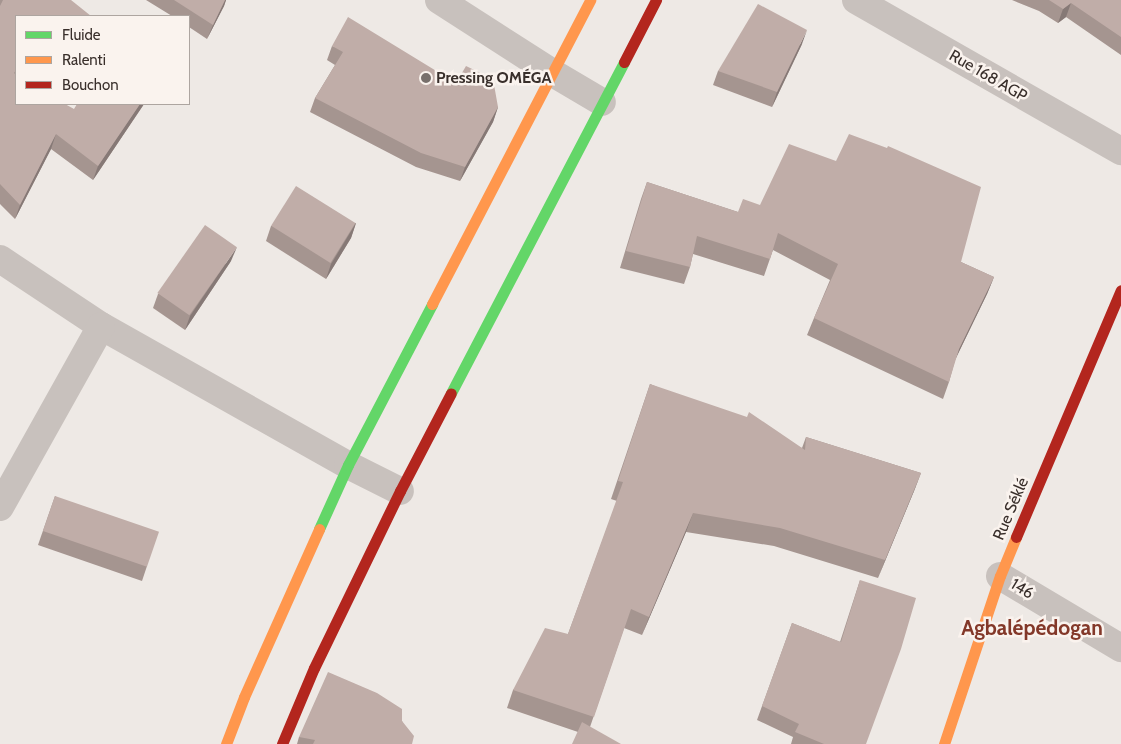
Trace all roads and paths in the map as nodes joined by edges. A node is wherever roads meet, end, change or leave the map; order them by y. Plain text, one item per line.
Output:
1 (439, 0) edge
2 (590, 0) edge
3 (656, 0) edge
4 (856, 0) edge
5 (551, 72) junction
6 (602, 102) junction
7 (1121, 151) edge
8 (0, 258) edge
9 (1121, 290) edge
10 (101, 326) junction
11 (348, 465) junction
12 (400, 491) junction
13 (0, 507) edge
14 (1000, 576) junction
15 (1121, 648) edge
16 (226, 744) edge
17 (282, 744) edge
18 (944, 744) edge

1 - 5 street
2 - 5 street
3 - 6 street
4 - 7 street, Rue 168 AGP
5 - 6 street
5 - 11 street
6 - 12 street
8 - 10 street
9 - 14 street, Rue Séklé
10 - 11 street
10 - 13 street
11 - 12 street
11 - 16 street
12 - 17 street
14 - 15 street, 146
14 - 18 street, Rue Séklé

